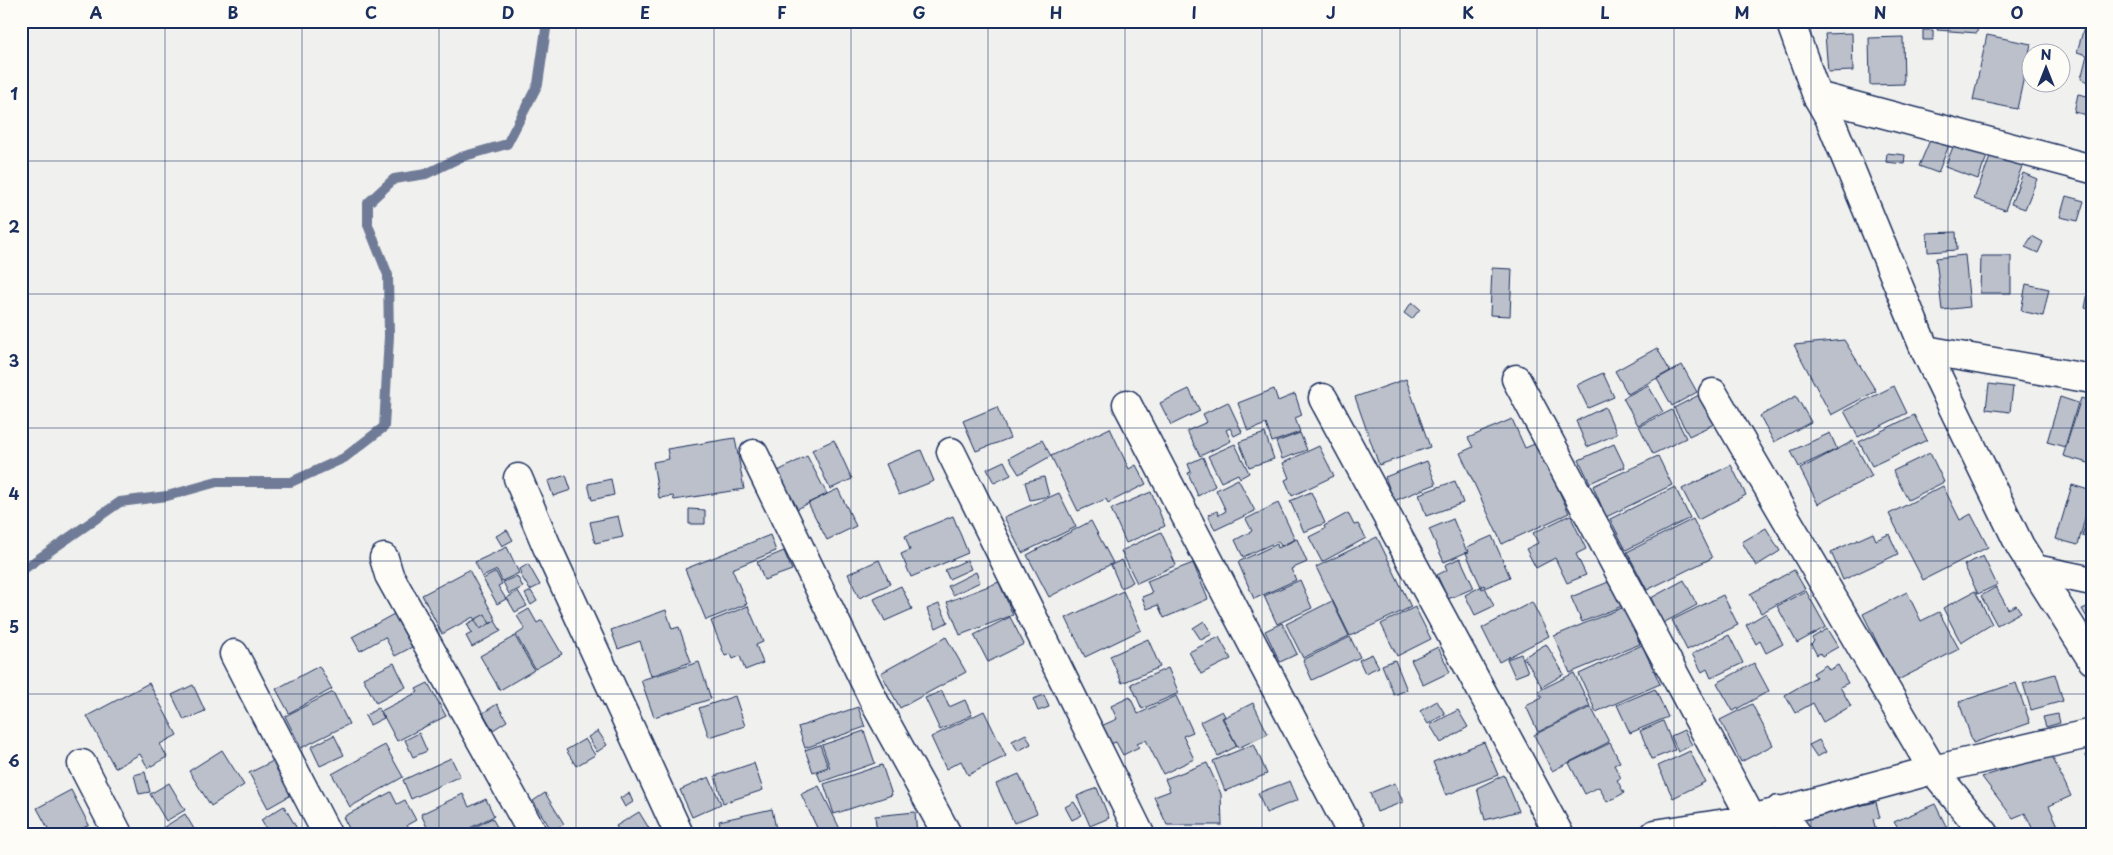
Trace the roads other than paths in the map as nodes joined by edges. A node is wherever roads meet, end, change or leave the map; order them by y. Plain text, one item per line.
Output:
1 (1790, 21) edge
2 (1817, 96) junction
3 (2092, 168) edge
4 (1925, 350) junction
5 (1516, 379) dead end
6 (2092, 379) edge
7 (1713, 393) dead end
8 (1323, 398) dead end
9 (1127, 404) dead end
10 (951, 452) dead end
11 (754, 454) dead end
12 (518, 478) dead end
13 (384, 558) dead end
14 (2036, 569) junction
15 (2092, 581) edge
16 (234, 654) dead end
17 (2092, 660) edge
18 (2092, 733) edge
19 (82, 764) dead end
20 (1933, 770) junction
21 (1779, 810) junction
22 (1752, 819) junction
23 (118, 834) edge
24 (327, 834) edge
25 (533, 834) edge
26 (679, 834) edge
27 (947, 834) edge
28 (1140, 834) edge
29 (1352, 834) edge
30 (1559, 834) edge
31 (1655, 834) edge
32 (1797, 834) edge
33 (1985, 834) edge

1 - 2 street
2 - 3 street
2 - 4 street
4 - 6 street
4 - 14 street
5 - 22 street
7 - 20 street
8 - 30 street
9 - 29 street
10 - 28 street
11 - 27 street
12 - 26 street
13 - 25 street
14 - 15 street
14 - 17 street
16 - 24 street
18 - 20 street
19 - 23 street
20 - 21 street
20 - 33 street
21 - 22 street
21 - 32 street
22 - 31 street

